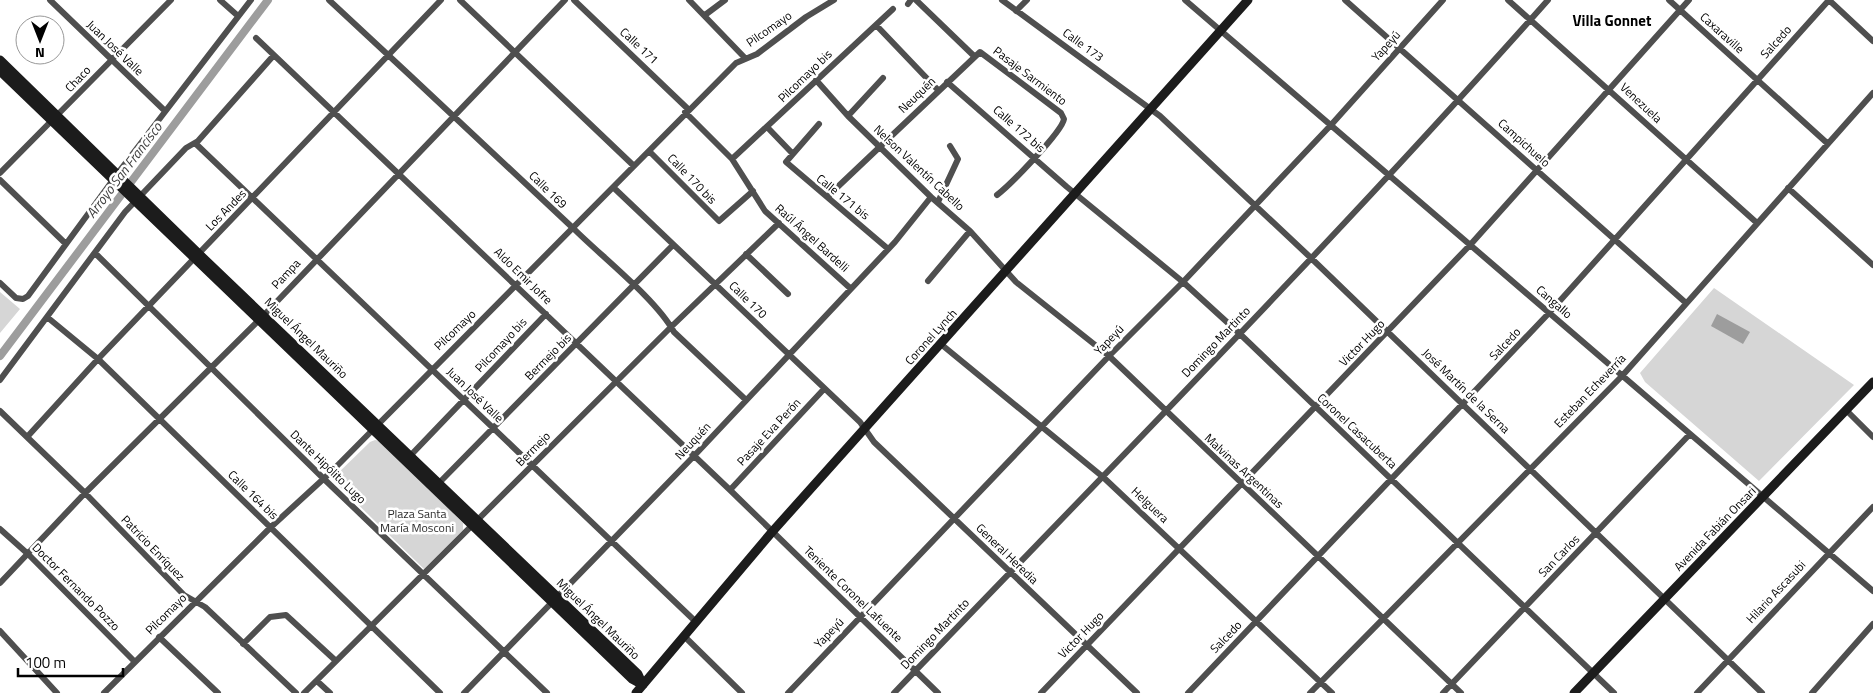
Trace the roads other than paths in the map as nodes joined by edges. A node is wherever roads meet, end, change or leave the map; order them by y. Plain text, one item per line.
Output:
1 (50, 0) edge
2 (171, 0) edge
3 (220, 0) edge
4 (251, 0) edge
5 (330, 0) edge
6 (440, 0) edge
7 (460, 0) edge
8 (565, 0) edge
9 (574, 0) edge
10 (689, 0) edge
11 (725, 0) edge
12 (834, 0) edge
13 (916, 0) edge
14 (1002, 0) edge
15 (1027, 0) edge
16 (1185, 0) edge
17 (1248, 0) edge
18 (1345, 0) edge
19 (1443, 0) edge
20 (1508, 0) edge
21 (1548, 0) edge
22 (1669, 0) edge
23 (1689, 0) edge
24 (1829, 0) edge
25 (893, 9) dead end
26 (1680, 10) junction
27 (1016, 11) junction
28 (705, 15) junction
29 (238, 16) junction
30 (1530, 20) junction
31 (876, 25) junction
32 (1220, 30) junction
33 (256, 38) dead end
34 (1873, 41) edge
35 (1399, 48) junction
36 (514, 51) junction
37 (976, 54) junction
38 (274, 55) junction
39 (389, 55) junction
40 (745, 58) junction
41 (0, 60) edge
42 (111, 61) junction
43 (0, 71) edge
44 (884, 78) dead end
45 (1758, 79) junction
46 (816, 80) junction
47 (947, 82) junction
48 (1609, 89) junction
49 (938, 90) junction
50 (1873, 93) edge
51 (1458, 99) junction
52 (1150, 109) junction
53 (687, 110) junction
54 (165, 111) junction
55 (335, 112) junction
56 (455, 115) junction
57 (848, 116) junction
58 (54, 119) junction
59 (819, 124) dead end
60 (1331, 124) junction
61 (768, 128) junction
62 (195, 143) junction
63 (1827, 143) junction
64 (950, 146) dead end
65 (880, 147) junction
66 (649, 151) junction
67 (792, 153) junction
68 (1034, 157) junction
69 (732, 159) junction
70 (1686, 160) junction
71 (634, 166) junction
72 (1538, 170) junction
73 (399, 172) junction
74 (0, 173) edge
75 (1389, 176) junction
76 (116, 179) junction
77 (0, 180) edge
78 (614, 188) junction
79 (1788, 188) junction
80 (752, 191) junction
81 (1076, 194) junction
82 (997, 195) dead end
83 (828, 196) junction
84 (254, 197) junction
85 (931, 197) junction
86 (137, 198) junction
87 (938, 202) junction
88 (1254, 204) junction
89 (779, 222) junction
90 (1757, 223) junction
91 (572, 228) junction
92 (970, 231) junction
93 (1615, 240) junction
94 (66, 244) junction
95 (1471, 244) junction
96 (673, 245) junction
97 (887, 248) junction
98 (95, 253) junction
99 (746, 254) junction
100 (197, 256) junction
101 (317, 258) junction
102 (1311, 258) junction
103 (1873, 265) edge
104 (1006, 271) junction
105 (928, 281) dead end
106 (1182, 282) junction
107 (0, 283) edge
108 (716, 285) junction
109 (516, 286) junction
110 (633, 286) junction
111 (850, 288) junction
112 (788, 294) dead end
113 (1686, 303) junction
114 (149, 306) junction
115 (1550, 313) junction
116 (546, 314) junction
117 (47, 317) junction
118 (261, 317) junction
119 (671, 326) junction
120 (1388, 332) junction
121 (1240, 334) junction
122 (577, 344) junction
123 (942, 345) junction
124 (789, 354) junction
125 (1109, 356) junction
126 (98, 359) junction
127 (211, 366) junction
128 (432, 369) junction
129 (1622, 376) junction
130 (0, 380) edge
131 (616, 382) junction
132 (1873, 382) edge
133 (824, 389) junction
134 (465, 399) junction
135 (746, 400) junction
136 (1463, 405) junction
137 (1315, 406) junction
138 (1846, 410) junction
139 (0, 411) edge
140 (1164, 411) junction
141 (160, 420) junction
142 (375, 427) junction
143 (1042, 427) junction
144 (494, 428) junction
145 (864, 429) junction
146 (1690, 434) junction
147 (28, 436) junction
148 (1873, 437) edge
149 (410, 456) junction
150 (694, 456) junction
151 (533, 467) junction
152 (1531, 468) junction
153 (1103, 477) junction
154 (1391, 478) junction
155 (324, 480) junction
156 (439, 483) junction
157 (1241, 484) junction
158 (730, 490) junction
159 (85, 493) junction
160 (1763, 497) junction
161 (1873, 507) edge
162 (954, 518) junction
163 (475, 523) junction
164 (271, 527) junction
165 (0, 530) edge
166 (772, 532) junction
167 (1597, 532) junction
168 (612, 542) junction
169 (1458, 544) junction
170 (1181, 548) junction
171 (1828, 553) junction
172 (28, 554) junction
173 (1318, 556) junction
174 (1010, 572) junction
175 (424, 574) junction
176 (0, 583) edge
177 (1873, 591) edge
178 (1665, 598) junction
179 (555, 600) junction
180 (195, 602) junction
181 (1525, 608) junction
182 (861, 617) junction
183 (1383, 618) junction
184 (696, 622) junction
185 (1256, 622) junction
186 (1873, 624) edge
187 (371, 627) junction
188 (0, 631) edge
189 (684, 636) junction
190 (160, 637) junction
191 (243, 644) junction
192 (1087, 646) junction
193 (504, 652) junction
194 (1728, 660) junction
195 (134, 661) junction
196 (336, 662) junction
197 (916, 671) junction
198 (1593, 673) junction
199 (317, 681) junction
200 (1321, 682) junction
201 (1452, 684) junction
202 (643, 685) junction
203 (57, 693) edge
204 (105, 693) edge
205 (218, 693) edge
206 (296, 693) edge
207 (304, 693) edge
208 (330, 693) edge
209 (440, 693) edge
210 (464, 693) edge
211 (547, 693) edge
212 (636, 693) edge
213 (742, 693) edge
214 (788, 693) edge
215 (894, 693) edge
216 (938, 693) edge
217 (1041, 693) edge
218 (1137, 693) edge
219 (1188, 693) edge
220 (1310, 693) edge
221 (1332, 693) edge
222 (1443, 693) edge
223 (1461, 693) edge
224 (1574, 693) edge
225 (1614, 693) edge
226 (1696, 693) edge
227 (1762, 693) edge
228 (1812, 693) edge

1 - 42 street, Juan José Valle
2 - 42 street, Chaco
3 - 29 street
4 - 29 street
5 - 39 street, Calle 169
6 - 39 street, Los Andes
7 - 36 street
8 - 36 street, Pampa
9 - 53 street, Calle 171
10 - 28 street
11 - 28 street
12 - 40 street, Pilcomayo
13 - 37 street, Pasaje Sarmiento
14 - 27 street, Calle 173
15 - 27 street
16 - 32 street, Cangallo
17 - 32 main road, Coronel Lynch
18 - 35 street, Campichuelo
19 - 35 street, Yapeyú
20 - 30 street, Venezuela
21 - 30 street, Domingo Martinto
22 - 26 street, Caxaraville
23 - 26 street, Victor Hugo
24 - 34 street
24 - 45 street, Salcedo
25 - 31 street, Pilcomayo bis
26 - 45 street, Caxaraville
26 - 48 street, Victor Hugo
27 - 52 street, Calle 173
28 - 40 street
29 - 54 street
30 - 48 street, Venezuela
30 - 51 street, Domingo Martinto
31 - 46 street, Pilcomayo bis
31 - 49 street
32 - 52 main road, Coronel Lynch
32 - 60 street, Cangallo
33 - 38 street, Aldo Emir Jofre
35 - 51 street, Campichuelo
35 - 60 street, Yapeyú
36 - 56 street, Pampa
36 - 71 street
37 - 47 street, Neuquén
37 - 68 street, Pasaje Sarmiento
38 - 55 street, Aldo Emir Jofre
38 - 62 street
39 - 55 street, Los Andes
39 - 56 street, Calle 169
40 - 53 street, Pilcomayo
41 - 58 main road, Miguel Ángel Mauriño
42 - 54 street, Juan José Valle
42 - 58 street, Chaco
43 - 58 main road, Miguel Ángel Mauriño
44 - 57 street
45 - 63 street, Caxaraville
45 - 70 street, Salcedo
46 - 57 street, Nelson Valentín Cabello
46 - 61 street, Pilcomayo bis
47 - 49 street, Neuquén
47 - 68 street, Calle 172 bis
48 - 70 street, Venezuela
48 - 72 street, Victor Hugo
49 - 65 street, Neuquén
50 - 63 street, Esteban Echeverría
51 - 72 street, Campichuelo
51 - 75 street, Domingo Martinto
52 - 81 main road, Coronel Lynch
52 - 88 street, José Martín de la Serna
53 - 66 street, Pilcomayo
53 - 69 street, Raúl Ángel Bardelli
54 - 76 street
55 - 73 street, Aldo Emir Jofre
55 - 84 street, Los Andes
56 - 73 street, Pampa
56 - 91 street, Calle 169
57 - 65 street, Nelson Valentín Cabello
58 - 74 street, Chaco
58 - 76 main road, Miguel Ángel Mauriño
59 - 67 street
60 - 75 street, Cangallo
60 - 88 street, Yapeyú
61 - 67 street
61 - 69 street, Pilcomayo bis
62 - 84 street, Juan José Valle
62 - 86 street
63 - 79 street, Esteban Echeverría
64 - 87 street
65 - 83 street, Neuquén
65 - 85 street, Nelson Valentín Cabello
66 - 71 street, Pilcomayo
66 - 80 street, Calle 170 bis
67 - 83 street, Calle 171 bis
68 - 81 street, Calle 172 bis
68 - 82 street
69 - 80 street, Raúl Ángel Bardelli
70 - 90 street, Venezuela
70 - 93 street, Salcedo
71 - 78 street, Pilcomayo
72 - 93 street, Campichuelo
72 - 95 street, Victor Hugo
73 - 101 street, Pampa
73 - 109 street, Aldo Emir Jofre
75 - 95 street, Cangallo
75 - 102 street, Domingo Martinto
76 - 86 main road, Miguel Ángel Mauriño
76 - 94 street
77 - 94 street
78 - 91 street, Pilcomayo
78 - 96 street, Calle 170
79 - 90 street, Esteban Echeverría
79 - 103 street
80 - 89 street, Raúl Ángel Bardelli
81 - 104 main road, Coronel Lynch
81 - 106 street, Coronel Casacuberta
83 - 97 street, Calle 171 bis
84 - 100 street, Los Andes
84 - 101 street, Juan José Valle
85 - 87 street, Nelson Valentín Cabello
85 - 97 street, Neuquén
86 - 98 street
86 - 100 main road, Miguel Ángel Mauriño
87 - 92 street, Nelson Valentín Cabello
88 - 102 street, José Martín de la Serna
88 - 106 street, Yapeyú
89 - 99 street, Bermejo
89 - 111 street, Raúl Ángel Bardelli
90 - 113 street, Esteban Echeverría
91 - 109 street, Pilcomayo
91 - 110 street, Calle 169
92 - 104 street, Nelson Valentín Cabello
92 - 105 street
93 - 113 street, Campichuelo
93 - 115 street, Salcedo
94 - 107 street
95 - 115 street, Cangallo
95 - 120 street, Victor Hugo
96 - 108 street, Calle 170
96 - 110 street, Bermejo bis
97 - 111 street, Neuquén
98 - 114 street, Dante Hipólito Lugo
98 - 117 street
99 - 108 street, Bermejo
99 - 112 street
100 - 114 street, Los Andes
100 - 118 main road, Miguel Ángel Mauriño
101 - 118 street, Pampa
101 - 128 street, Juan José Valle
102 - 120 street, José Martín de la Serna
102 - 121 street, Domingo Martinto
104 - 123 main road, Coronel Lynch
104 - 125 street, Malvinas Argentinas
106 - 121 street, Coronel Casacuberta
106 - 125 street, Yapeyú
108 - 119 street, Bermejo
108 - 124 street, Calle 170
109 - 116 street, Aldo Emir Jofre
109 - 128 street, Pilcomayo
110 - 119 street, Calle 169
110 - 122 street, Bermejo bis
111 - 124 street, Neuquén
113 - 129 street, Esteban Echeverría
114 - 126 street, Los Andes
114 - 127 street, Dante Hipólito Lugo
115 - 129 street, Cangallo
115 - 136 street, Salcedo
116 - 122 street, Aldo Emir Jofre
116 - 134 street, Pilcomayo bis
117 - 126 street, Calle 164 bis
117 - 130 street
118 - 127 street, Pampa
118 - 142 main road, Miguel Ángel Mauriño
119 - 131 street, Bermejo
119 - 135 street, Calle 169
120 - 136 street, José Martín de la Serna
120 - 137 street, Victor Hugo
121 - 137 street, Coronel Casacuberta
121 - 140 street, Domingo Martinto
122 - 131 street, Aldo Emir Jofre
122 - 144 street, Bermejo bis
123 - 143 street, Helguera
123 - 145 main road, Coronel Lynch
124 - 133 street, Calle 170
124 - 135 street, Neuquén
125 - 140 street, Malvinas Argentinas
125 - 143 street, Yapeyú
126 - 141 street, Calle 164 bis
126 - 147 street, Los Andes
127 - 141 street, Pampa
127 - 155 street, Dante Hipólito Lugo
128 - 134 street, Juan José Valle
128 - 142 street, Pilcomayo
129 - 146 street, Cangallo
129 - 152 street, Esteban Echeverría
131 - 150 street, Aldo Emir Jofre
131 - 151 street, Bermejo
132 - 138 main road, Avenida Fabián Onsari
133 - 145 street, Calle 170
133 - 158 street, Pasaje Eva Perón
134 - 144 street, Juan José Valle
134 - 149 street, Pilcomayo bis
135 - 150 street, Neuquén
136 - 152 street, José Martín de la Serna
136 - 154 street, Salcedo
137 - 154 street, Coronel Casacuberta
137 - 157 street, Victor Hugo
138 - 148 street
138 - 160 main road, Avenida Fabián Onsari
139 - 147 street, Patricio Enríquez
140 - 153 street, Domingo Martinto
140 - 157 street, Malvinas Argentinas
141 - 159 street, Pampa
141 - 164 street, Calle 164 bis
142 - 149 main road, Miguel Ángel Mauriño
142 - 155 street, Pilcomayo
142 - 163 main road, Miguel Ángel Mauriño
143 - 153 street, Helguera
143 - 162 street, Yapeyú
144 - 151 street, Juan José Valle
144 - 156 street, Bermejo bis
145 - 162 street, General Heredia
145 - 166 main road, Coronel Lynch
146 - 160 street, Cangallo
146 - 167 street, San Carlos
147 - 159 street, Patricio Enríquez
149 - 156 main road, Miguel Ángel Mauriño
150 - 158 street, Aldo Emir Jofre
150 - 168 street, Neuquén
151 - 163 street, Bermejo
151 - 168 street, Juan José Valle
152 - 167 street, José Martín de la Serna
152 - 169 street, Esteban Echeverría
153 - 170 street, Helguera
153 - 174 street, Domingo Martinto
154 - 169 street, Coronel Casacuberta
154 - 173 street, Salcedo
155 - 164 street, Pilcomayo
155 - 175 street, Dante Hipólito Lugo
156 - 163 main road, Miguel Ángel Mauriño
157 - 170 street, Victor Hugo
157 - 173 street, Malvinas Argentinas
158 - 166 street, Aldo Emir Jofre
159 - 172 street, Pampa
159 - 180 street, Patricio Enríquez
160 - 171 street, Cangallo
160 - 178 main road, Avenida Fabián Onsari
161 - 171 street, Hilario Ascasubi
162 - 174 street, General Heredia
162 - 182 street, Yapeyú
163 - 175 street, Bermejo
163 - 179 main road, Miguel Ángel Mauriño
164 - 180 street, Pilcomayo
164 - 187 street, Calle 164 bis
165 - 172 street, Doctor Fernando Pozzo
166 - 182 street, Teniente Coronel Lafuente
166 - 184 main road, Coronel Lynch
167 - 178 street, José Martín de la Serna
167 - 181 street, San Carlos
168 - 179 street, Neuquén
168 - 184 street, Juan José Valle
169 - 181 street, Coronel Casacuberta
169 - 183 street, Esteban Echeverría
170 - 185 street, Helguera
170 - 192 street, Victor Hugo
171 - 177 street, Cangallo
171 - 194 street, Hilario Ascasubi
172 - 176 street, Pampa
172 - 195 street, Doctor Fernando Pozzo
173 - 183 street, Malvinas Argentinas
173 - 185 street, Salcedo
174 - 192 street, General Heredia
174 - 197 street, Domingo Martinto
175 - 187 street, Bermejo
175 - 193 street, Dante Hipólito Lugo
178 - 194 street, José Martín de la Serna
178 - 198 main road, Avenida Fabián Onsari
179 - 193 street, Neuquén
179 - 202 main road, Miguel Ángel Mauriño
180 - 190 street, Pilcomayo
180 - 191 street, Patricio Enríquez
181 - 198 street, Coronel Casacuberta
181 - 201 street, San Carlos
182 - 197 street, Teniente Coronel Lafuente
182 - 214 street, Yapeyú
183 - 200 street, Esteban Echeverría
183 - 201 street, Malvinas Argentinas
184 - 189 main road, Coronel Lynch
185 - 200 street, Helguera
185 - 219 street, Salcedo
186 - 228 street
187 - 196 street, Bermejo
187 - 209 street, Calle 164 bis
188 - 203 street
189 - 202 main road, Coronel Lynch
189 - 213 street
190 - 195 street, Pilcomayo
190 - 205 street
191 - 196 street
191 - 206 street, Patricio Enríquez
192 - 217 street, Victor Hugo
192 - 218 street, General Heredia
193 - 210 street, Neuquén
193 - 211 street, Dante Hipólito Lugo
194 - 226 street, Hilario Ascasubi
194 - 227 street, José Martín de la Serna
195 - 204 street, Pilcomayo
196 - 199 street, Bermejo
197 - 215 street, Domingo Martinto
197 - 216 street, Teniente Coronel Lafuente
198 - 224 main road, Avenida Fabián Onsari
198 - 225 street, Coronel Casacuberta
199 - 207 street, Bermejo
199 - 208 street
200 - 220 street, Esteban Echeverría
200 - 221 street, Helguera
201 - 222 street, San Carlos
201 - 223 street, Malvinas Argentinas
202 - 212 main road, Coronel Lynch

